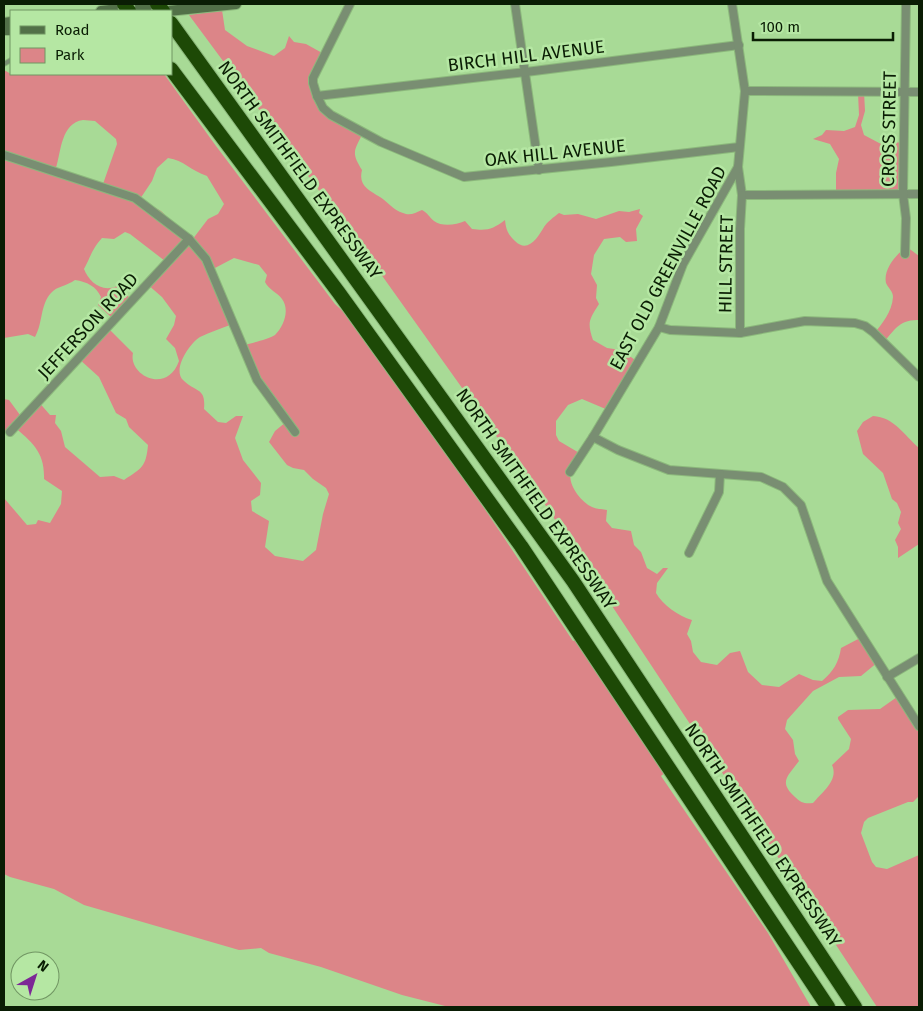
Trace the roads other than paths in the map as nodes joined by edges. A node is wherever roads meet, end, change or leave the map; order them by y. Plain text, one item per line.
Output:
1 (163, 4) edge
2 (236, 4) edge
3 (350, 4) edge
4 (515, 4) edge
5 (732, 4) edge
6 (906, 4) edge
7 (110, 10) edge
8 (172, 11) edge
9 (172, 24) edge
10 (739, 45) junction
11 (172, 70) edge
12 (526, 72) junction
13 (745, 91) junction
14 (905, 91) junction
15 (919, 92) edge
16 (317, 96) junction
17 (739, 147) junction
18 (4, 155) edge
19 (738, 167) junction
20 (539, 170) junction
21 (903, 194) junction
22 (919, 194) edge
23 (742, 195) junction
24 (189, 240) junction
25 (905, 254) dead end
26 (659, 327) junction
27 (740, 333) junction
28 (919, 377) edge
29 (10, 432) dead end
30 (295, 432) dead end
31 (593, 437) junction
32 (570, 472) dead end
33 (720, 474) junction
34 (689, 553) dead end
35 (919, 658) edge
36 (887, 677) junction
37 (919, 726) edge
38 (828, 1007) edge
39 (855, 1007) edge

1 - 7 main road
2 - 8 main road
3 - 16 street
4 - 12 street
5 - 10 street, EAST OLD GREENVILLE ROAD
6 - 14 street, CROSS STREET
9 - 39 highway, NORTH SMITHFIELD EXPRESSWAY
10 - 12 street, BIRCH HILL AVENUE
10 - 13 street, EAST OLD GREENVILLE ROAD
11 - 38 highway
12 - 16 street, BIRCH HILL AVENUE
12 - 20 street
13 - 14 street
13 - 17 street, EAST OLD GREENVILLE ROAD
14 - 15 street
14 - 21 street, CROSS STREET
16 - 20 street, OAK HILL AVENUE
17 - 19 street, EAST OLD GREENVILLE ROAD
17 - 20 street, OAK HILL AVENUE
18 - 24 street
19 - 23 street, HILL STREET
19 - 26 street, EAST OLD GREENVILLE ROAD
21 - 22 street
21 - 23 street
21 - 25 street, CROSS STREET
23 - 27 street, HILL STREET
24 - 29 street, JEFFERSON ROAD
24 - 30 street
26 - 27 street
26 - 31 street, EAST OLD GREENVILLE ROAD
27 - 28 street
31 - 32 street, EAST OLD GREENVILLE ROAD
31 - 33 street
33 - 34 street
33 - 36 street
35 - 36 street
36 - 37 street

